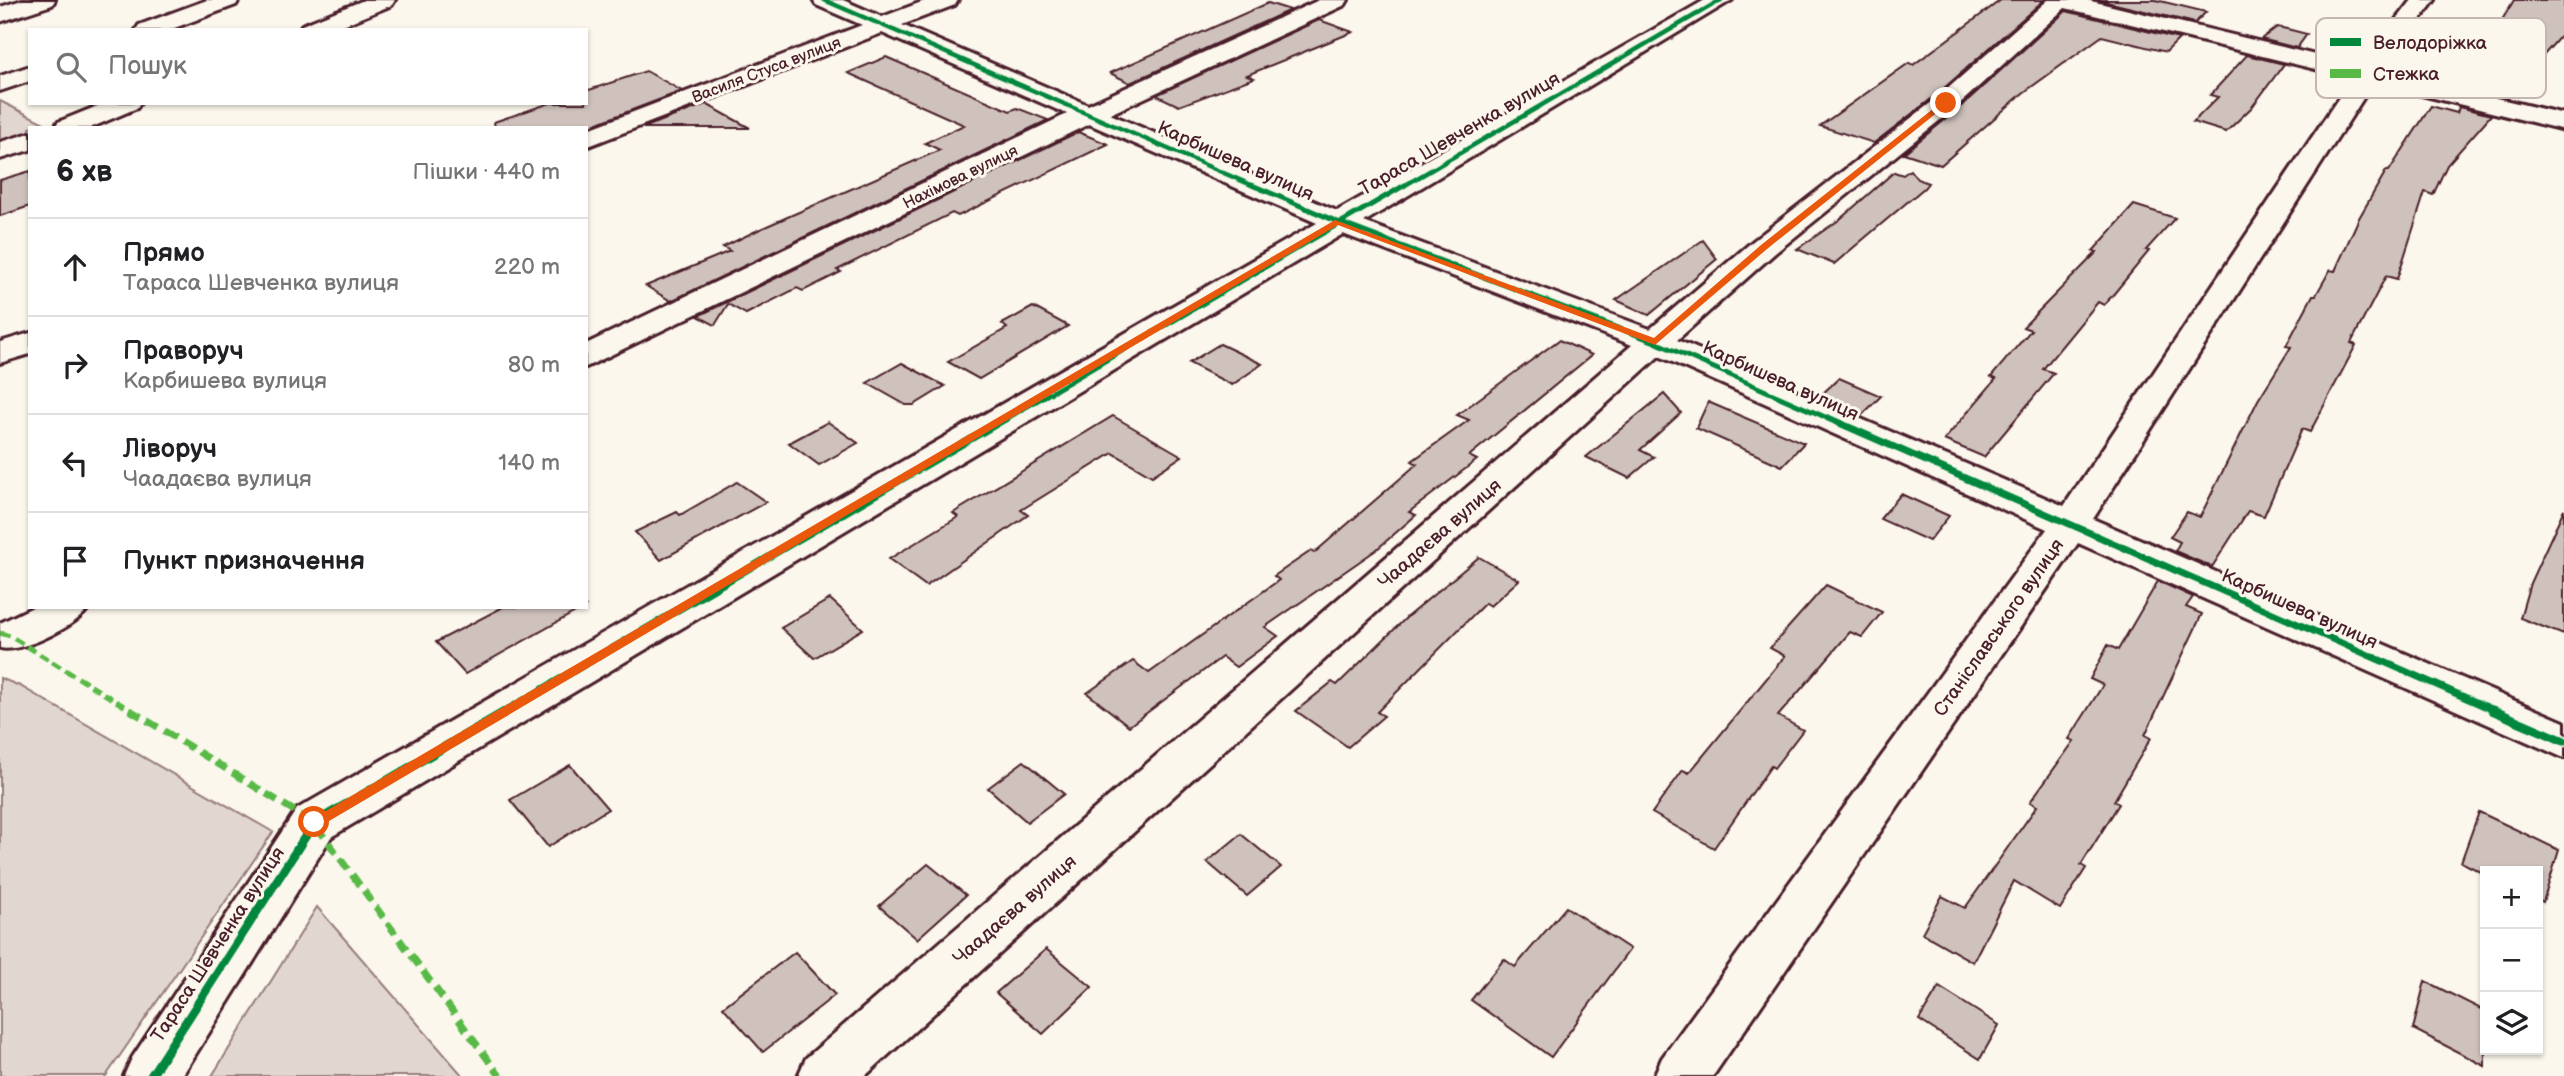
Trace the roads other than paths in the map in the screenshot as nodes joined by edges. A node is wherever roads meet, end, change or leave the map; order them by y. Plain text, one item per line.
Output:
1 (44, 0) edge
2 (228, 0) edge
3 (384, 0) edge
4 (824, 0) edge
5 (947, 0) edge
6 (1337, 0) edge
7 (1721, 0) edge
8 (2060, 0) edge
9 (2424, 0) edge
10 (0, 15) edge
11 (2410, 18) edge
12 (880, 24) junction
13 (152, 28) edge
14 (315, 28) edge
15 (2316, 62) edge
16 (28, 74) edge
17 (0, 84) edge
18 (2351, 98) edge
19 (2466, 98) edge
20 (123, 105) edge
21 (1091, 113) junction
22 (2564, 122) edge
23 (72, 126) edge
24 (588, 138) edge
25 (28, 142) edge
26 (0, 151) edge
27 (1338, 222) junction
28 (1655, 342) junction
29 (28, 344) edge
30 (0, 353) edge
31 (588, 356) edge
32 (2071, 524) junction
33 (65, 609) edge
34 (10, 636) dead end
35 (2564, 741) edge
36 (151, 1076) edge
37 (825, 1076) edge
38 (1681, 1076) edge

1 - 10 street
2 - 13 street
3 - 14 street
4 - 12 street, Карбишева вулиця
5 - 12 street, Василя Стуса вулиця
6 - 21 street, Нахімова вулиця
7 - 27 street, Тараса Шевченка вулиця
8 - 15 street
8 - 28 street, Чаадаєва вулиця
9 - 11 street, Станіславського вулиця
12 - 21 street, Карбишева вулиця
12 - 24 street, Василя Стуса вулиця
16 - 17 street
18 - 32 street, Станіславського вулиця
19 - 22 street
20 - 23 street
21 - 27 street, Карбишева вулиця
21 - 31 street, Нахімова вулиця
25 - 26 street
27 - 28 street, Карбишева вулиця
27 - 36 street, Тараса Шевченка вулиця
28 - 32 street, Карбишева вулиця
28 - 37 street, Чаадаєва вулиця
29 - 30 street
32 - 35 street, Карбишева вулиця
32 - 38 street, Станіславського вулиця
33 - 34 street

